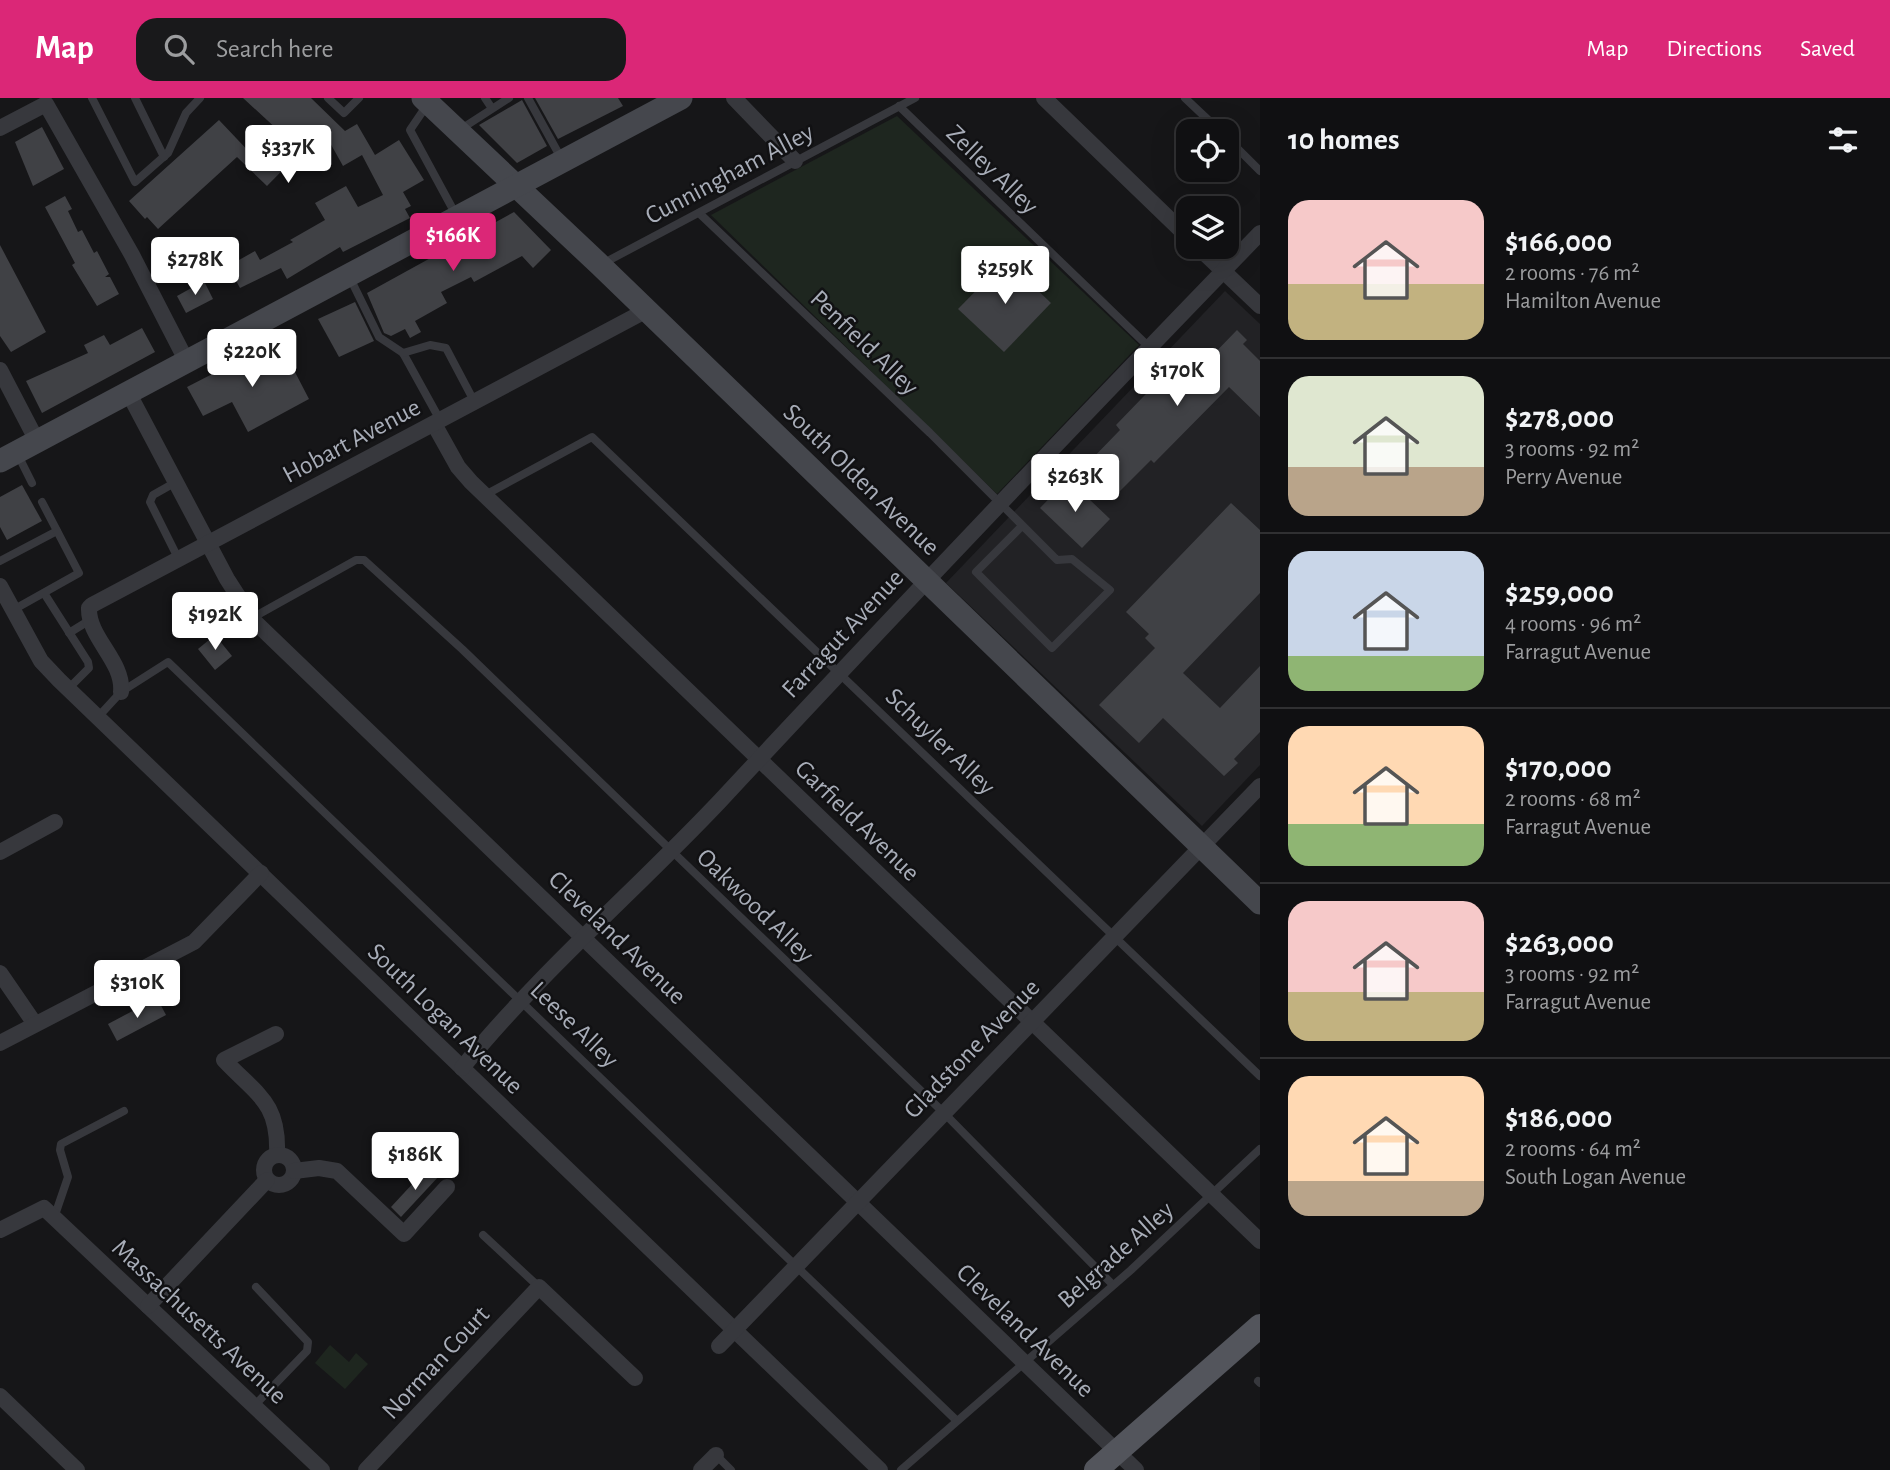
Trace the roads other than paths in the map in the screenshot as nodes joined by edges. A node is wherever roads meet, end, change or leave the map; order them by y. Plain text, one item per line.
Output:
1 (92, 98) edge
2 (135, 98) edge
3 (200, 98) edge
4 (328, 98) edge
5 (359, 98) edge
6 (485, 98) edge
7 (509, 98) edge
8 (528, 98) edge
9 (681, 98) edge
10 (734, 98) edge
11 (915, 98) edge
12 (1044, 98) edge
13 (1185, 98) edge
14 (51, 101) edge
15 (426, 101) edge
16 (899, 106) junction
17 (491, 107) junction
18 (1207, 119) edge
19 (0, 128) edge
20 (459, 131) junction
21 (1239, 150) edge
22 (164, 157) junction
23 (562, 160) junction
24 (795, 161) junction
25 (1260, 171) edge
26 (514, 186) junction
27 (699, 213) junction
28 (457, 216) junction
29 (1176, 225) edge
30 (1260, 233) edge
31 (1211, 259) edge
32 (600, 265) junction
33 (1224, 271) junction
34 (348, 274) junction
35 (1260, 306) edge
36 (647, 310) junction
37 (1150, 348) junction
38 (403, 352) junction
39 (186, 360) junction
40 (0, 370) edge
41 (128, 392) junction
42 (474, 401) junction
43 (437, 422) junction
44 (18, 451) edge
45 (177, 482) junction
46 (32, 483) dead end
47 (485, 495) junction
48 (42, 502) dead end
49 (1001, 503) junction
50 (1022, 526) junction
51 (57, 531) junction
52 (210, 544) junction
53 (179, 560) junction
54 (0, 561) edge
55 (926, 579) junction
56 (0, 586) edge
57 (44, 593) junction
58 (13, 610) junction
59 (252, 618) junction
60 (90, 620) junction
61 (69, 633) junction
62 (840, 672) junction
63 (68, 689) junction
64 (121, 692) junction
65 (98, 717) junction
66 (758, 757) junction
67 (1260, 786) edge
68 (55, 822) dead end
69 (1201, 847) junction
70 (671, 851) junction
71 (0, 852) edge
72 (261, 873) junction
73 (1260, 903) edge
74 (583, 937) junction
75 (1114, 937) junction
76 (0, 973) edge
77 (522, 1002) junction
78 (1031, 1022) junction
79 (35, 1024) junction
80 (276, 1034) dead end
81 (0, 1043) edge
82 (462, 1068) junction
83 (1260, 1076) edge
84 (124, 1111) dead end
85 (943, 1112) junction
86 (1260, 1149) edge
87 (277, 1154) junction
88 (294, 1171) junction
89 (268, 1180) junction
90 (447, 1187) dead end
91 (1212, 1195) junction
92 (858, 1202) junction
93 (49, 1213) junction
94 (0, 1230) edge
95 (483, 1235) dead end
96 (1260, 1241) edge
97 (796, 1265) junction
98 (1113, 1285) junction
99 (256, 1287) dead end
100 (539, 1287) junction
101 (148, 1306) junction
102 (1260, 1326) edge
103 (734, 1328) junction
104 (719, 1346) dead end
105 (1024, 1363) junction
106 (635, 1378) dead end
107 (0, 1396) edge
108 (254, 1406) junction
109 (956, 1420) junction
110 (1117, 1452) junction
111 (716, 1455) joint
112 (77, 1470) edge
113 (322, 1470) edge
114 (366, 1470) edge
115 (701, 1470) edge
116 (731, 1470) edge
117 (880, 1470) edge
118 (901, 1470) edge
119 (1096, 1470) edge
120 (1136, 1470) edge

1 - 22 lane
2 - 22 lane
3 - 22 lane
4 - 5 lane
6 - 17 lane
7 - 17 lane
8 - 23 lane
9 - 23 main road
10 - 24 street
11 - 16 lane, Cunningham Alley
12 - 29 street
13 - 18 lane
14 - 19 street
14 - 39 street
15 - 20 main road, South Olden Avenue
15 - 28 lane
16 - 24 lane, Cunningham Alley
16 - 37 lane, Zelley Alley
17 - 20 lane
20 - 26 main road, South Olden Avenue
21 - 25 lane
23 - 26 main road
24 - 27 lane, Cunningham Alley
26 - 28 main road
26 - 32 main road, South Olden Avenue
27 - 32 lane, Cunningham Alley
27 - 49 lane, Penfield Alley
28 - 34 main road
30 - 33 street, Farragut Avenue
31 - 33 street
32 - 36 main road, South Olden Avenue
33 - 35 street
33 - 37 street, Farragut Avenue
34 - 38 lane
34 - 39 main road
36 - 42 street, Hobart Avenue
36 - 55 main road, South Olden Avenue
37 - 49 street, Farragut Avenue
38 - 42 lane
38 - 43 lane
39 - 41 main road
40 - 44 street
41 - 44 main road
41 - 45 street, Cleveland Avenue
42 - 43 street, Hobart Avenue
43 - 47 street, Garfield Avenue
43 - 52 street, Hobart Avenue
44 - 46 lane
45 - 52 street, Cleveland Avenue
45 - 53 lane
47 - 62 lane, Schuyler Alley
47 - 66 street, Garfield Avenue
48 - 51 lane
49 - 50 lane, Penfield Alley
49 - 55 street, Farragut Avenue
50 - 50 lane, Penfield Alley
51 - 54 lane
51 - 57 lane
52 - 53 street, Hobart Avenue
52 - 59 street, Cleveland Avenue
53 - 60 street, Hobart Avenue
55 - 62 street, Farragut Avenue
55 - 69 main road, South Olden Avenue
56 - 58 street, South Logan Avenue
57 - 58 lane
57 - 61 lane
58 - 63 street, South Logan Avenue
59 - 70 lane, Oakwood Alley
59 - 74 street, Cleveland Avenue
60 - 61 lane
60 - 64 street
61 - 63 lane
62 - 66 street, Farragut Avenue
62 - 75 lane, Schuyler Alley
63 - 65 street, South Logan Avenue
64 - 65 lane
64 - 77 lane, Leese Alley
65 - 72 street, South Logan Avenue
66 - 70 street, Farragut Avenue
66 - 78 street, Garfield Avenue
67 - 69 street, Gladstone Avenue
68 - 71 street
69 - 73 main road, South Olden Avenue
69 - 75 street, Gladstone Avenue
70 - 74 street, Farragut Avenue
70 - 85 lane, Oakwood Alley
72 - 79 street
72 - 82 street, South Logan Avenue
74 - 77 street, Farragut Avenue
74 - 92 street, Cleveland Avenue
75 - 78 street, Gladstone Avenue
75 - 83 lane, Schuyler Alley
76 - 79 street
77 - 82 street, Farragut Avenue
77 - 97 lane, Leese Alley
78 - 85 street, Gladstone Avenue
78 - 91 street, Garfield Avenue
79 - 81 street
80 - 87 street
82 - 103 street, South Logan Avenue
84 - 93 lane
85 - 92 street, Gladstone Avenue
85 - 98 lane, Oakwood Alley
86 - 91 lane, Belgrade Alley
87 - 88 street
87 - 89 street
88 - 89 street
88 - 90 street
89 - 101 street
91 - 96 street, Garfield Avenue
91 - 98 lane, Belgrade Alley
92 - 97 street, Gladstone Avenue
92 - 105 street, Cleveland Avenue
93 - 94 street
93 - 101 street, Massachusetts Avenue
95 - 100 lane
97 - 103 street, Gladstone Avenue
97 - 109 lane, Leese Alley
98 - 105 lane, Belgrade Alley
99 - 108 lane
100 - 106 street
100 - 114 street, Norman Court
101 - 108 street, Massachusetts Avenue
102 - 110 main road
103 - 104 street, Gladstone Avenue
103 - 117 street, South Logan Avenue
105 - 109 lane, Belgrade Alley
105 - 110 street, Cleveland Avenue
107 - 112 street
108 - 113 street, Massachusetts Avenue
109 - 118 lane, Belgrade Alley
110 - 119 main road
110 - 120 street, Cleveland Avenue
111 - 115 street
111 - 116 lane

